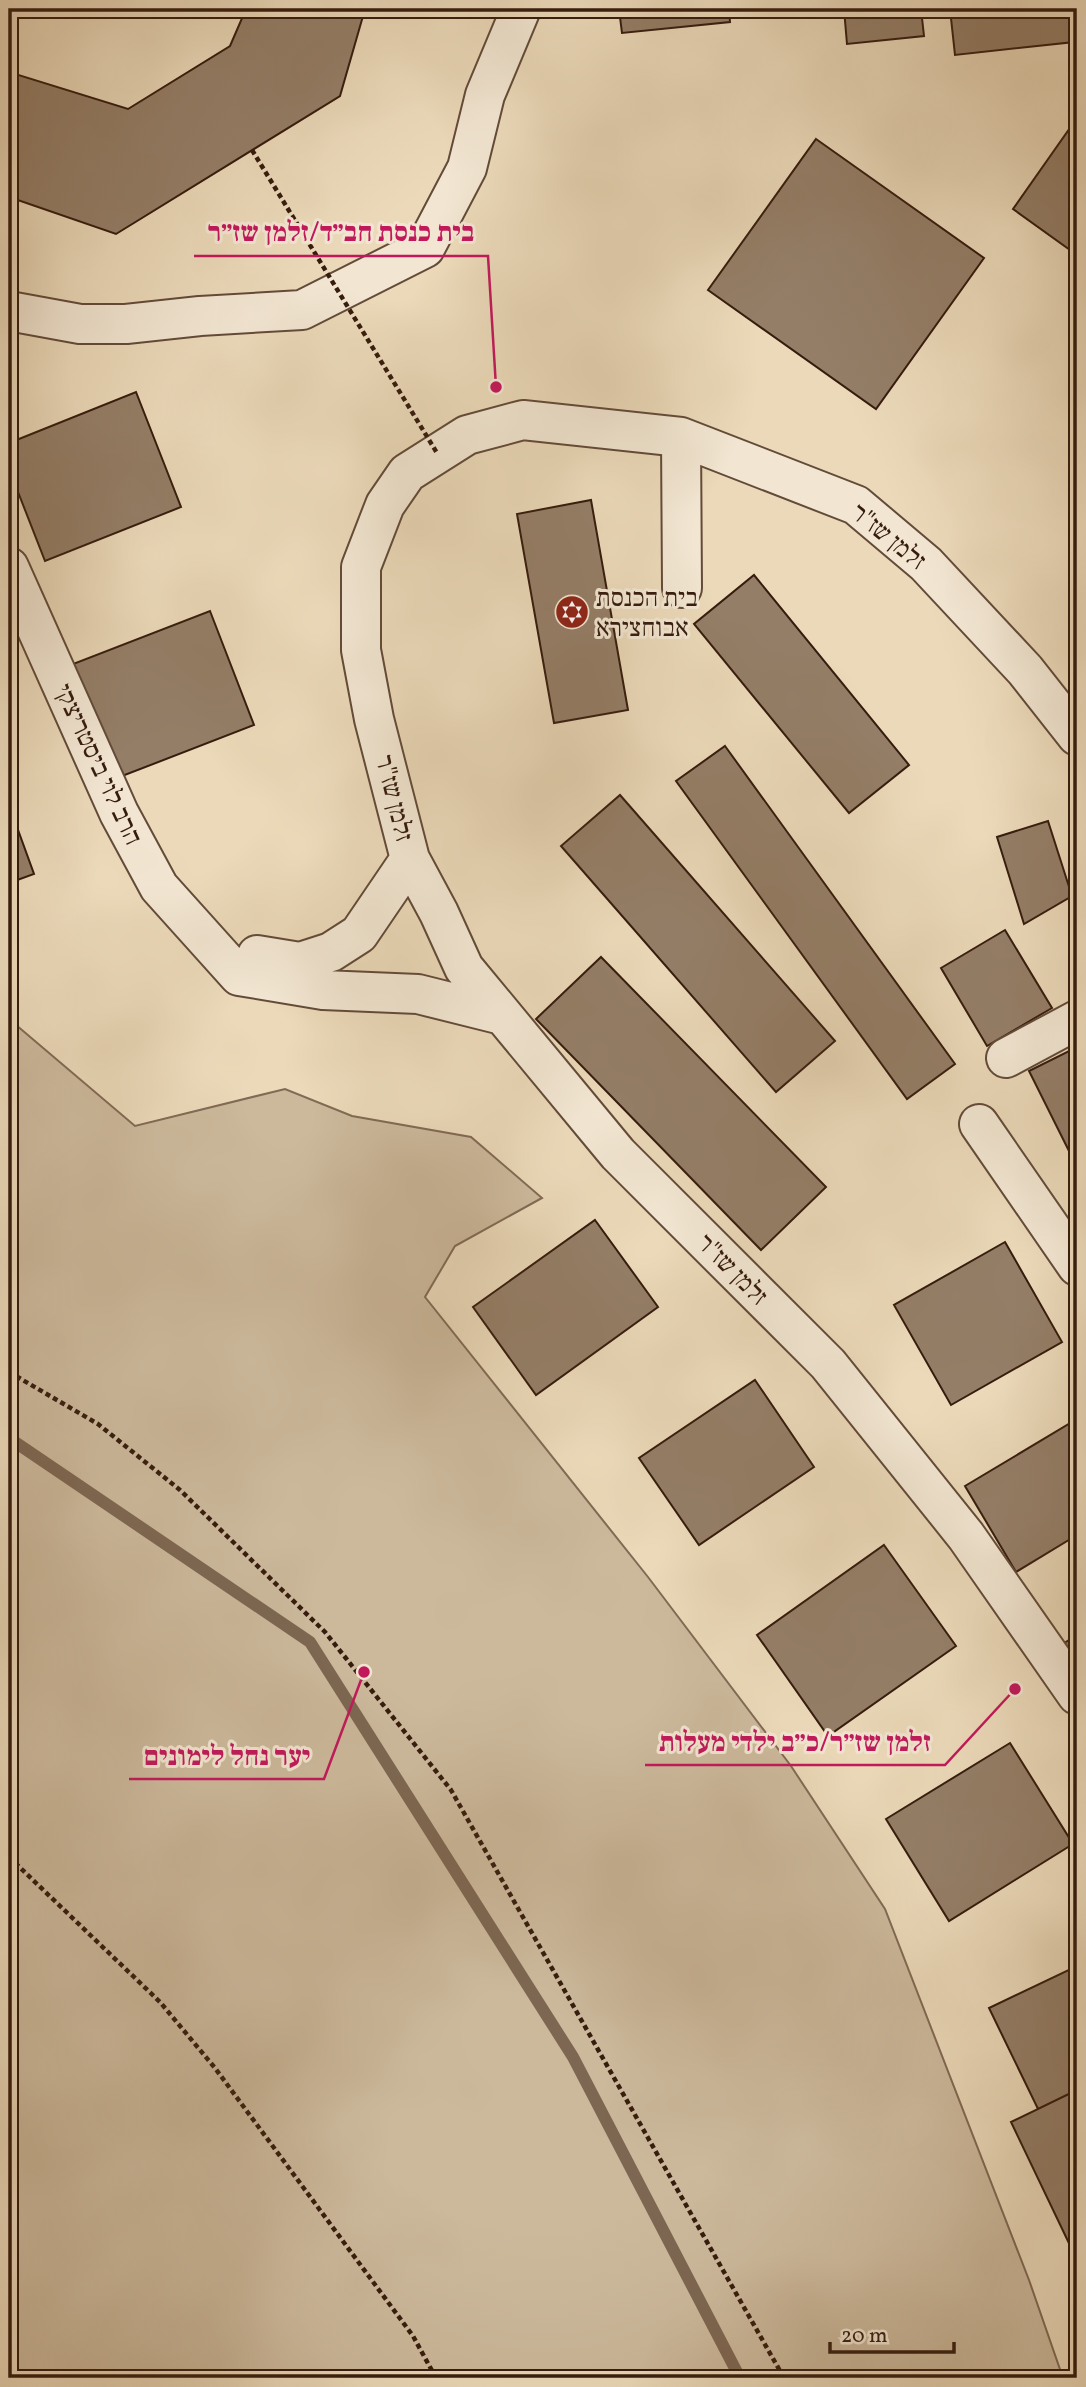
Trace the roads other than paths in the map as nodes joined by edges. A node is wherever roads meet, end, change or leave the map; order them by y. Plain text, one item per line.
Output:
1 (521, 9) edge
2 (9, 311) edge
3 (681, 437) junction
4 (9, 567) edge
5 (682, 588) dead end
6 (1077, 736) edge
7 (410, 859) junction
8 (213, 947) junction
9 (502, 1015) junction
10 (1077, 1020) edge
11 (1006, 1058) dead end
12 (979, 1124) dead end
13 (1077, 1266) edge
14 (1077, 1695) edge

1 - 2 street
3 - 5 street
3 - 6 street, זלמן שז"ר
3 - 7 street, זלמן שז"ר
4 - 8 street, הרב לוי ביסטריצקי
7 - 8 street
7 - 9 street, זלמן שז"ר
8 - 9 street, הרב לוי ביסטריצקי
9 - 14 street, זלמן שז"ר
10 - 11 street
12 - 13 street

